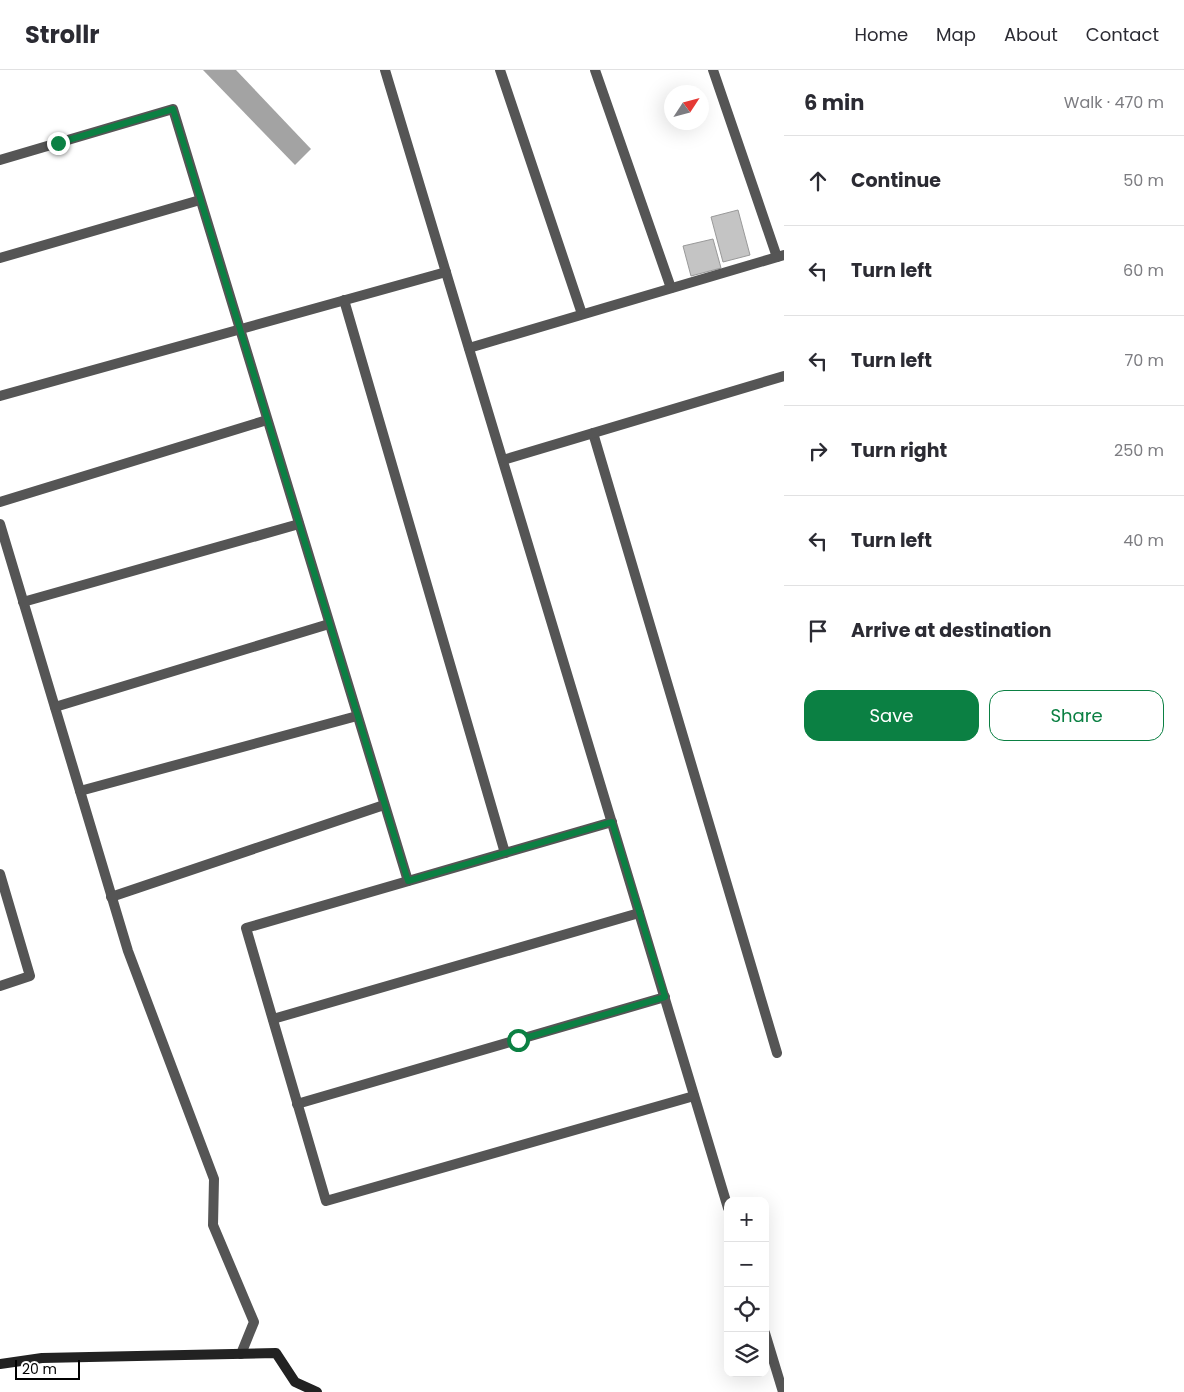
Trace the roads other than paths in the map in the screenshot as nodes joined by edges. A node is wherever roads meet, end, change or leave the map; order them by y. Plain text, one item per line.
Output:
1 (386, 70) edge
2 (500, 70) edge
3 (595, 70) edge
4 (714, 70) edge
5 (0, 160) edge
6 (200, 200) junction
7 (781, 256) edge
8 (0, 258) edge
9 (446, 272) junction
10 (671, 288) junction
11 (344, 300) junction
12 (582, 314) junction
13 (469, 348) junction
14 (784, 376) edge
15 (0, 396) edge
16 (267, 420) junction
17 (593, 433) junction
18 (503, 460) junction
19 (0, 502) edge
20 (0, 524) edge
21 (298, 524) junction
22 (24, 602) junction
23 (329, 624) junction
24 (55, 707) junction
25 (357, 716) junction
26 (80, 791) junction
27 (384, 805) junction
28 (612, 822) junction
29 (505, 853) junction
30 (1, 878) edge
31 (408, 881) junction
32 (111, 897) junction
33 (639, 913) junction
34 (0, 986) edge
35 (665, 997) junction
36 (273, 1019) junction
37 (777, 1053) dead end
38 (694, 1096) junction
39 (298, 1104) junction
40 (725, 1197) edge
41 (769, 1346) edge
42 (241, 1354) junction
43 (0, 1364) edge
44 (317, 1392) edge
45 (783, 1392) edge

1 - 9 street
2 - 12 street
3 - 10 street
4 - 7 street
5 - 6 street
6 - 8 street
6 - 16 street
7 - 10 street
9 - 11 street
9 - 13 street
10 - 12 street
11 - 15 street
11 - 29 street
12 - 13 street
13 - 18 street
14 - 17 street
16 - 19 street
16 - 21 street
17 - 18 street
17 - 37 street
18 - 28 street
20 - 22 street
21 - 22 street
21 - 23 street
22 - 24 street
23 - 24 street
23 - 25 street
24 - 26 street
25 - 26 street
25 - 27 street
26 - 32 street
27 - 31 street
27 - 32 street
28 - 29 street
28 - 33 street
29 - 31 street
30 - 34 street
31 - 36 street
32 - 42 street
33 - 35 street
33 - 36 street
35 - 38 street
35 - 39 street
36 - 39 street
38 - 39 street
38 - 40 street
41 - 45 street
42 - 43 street
42 - 44 street

